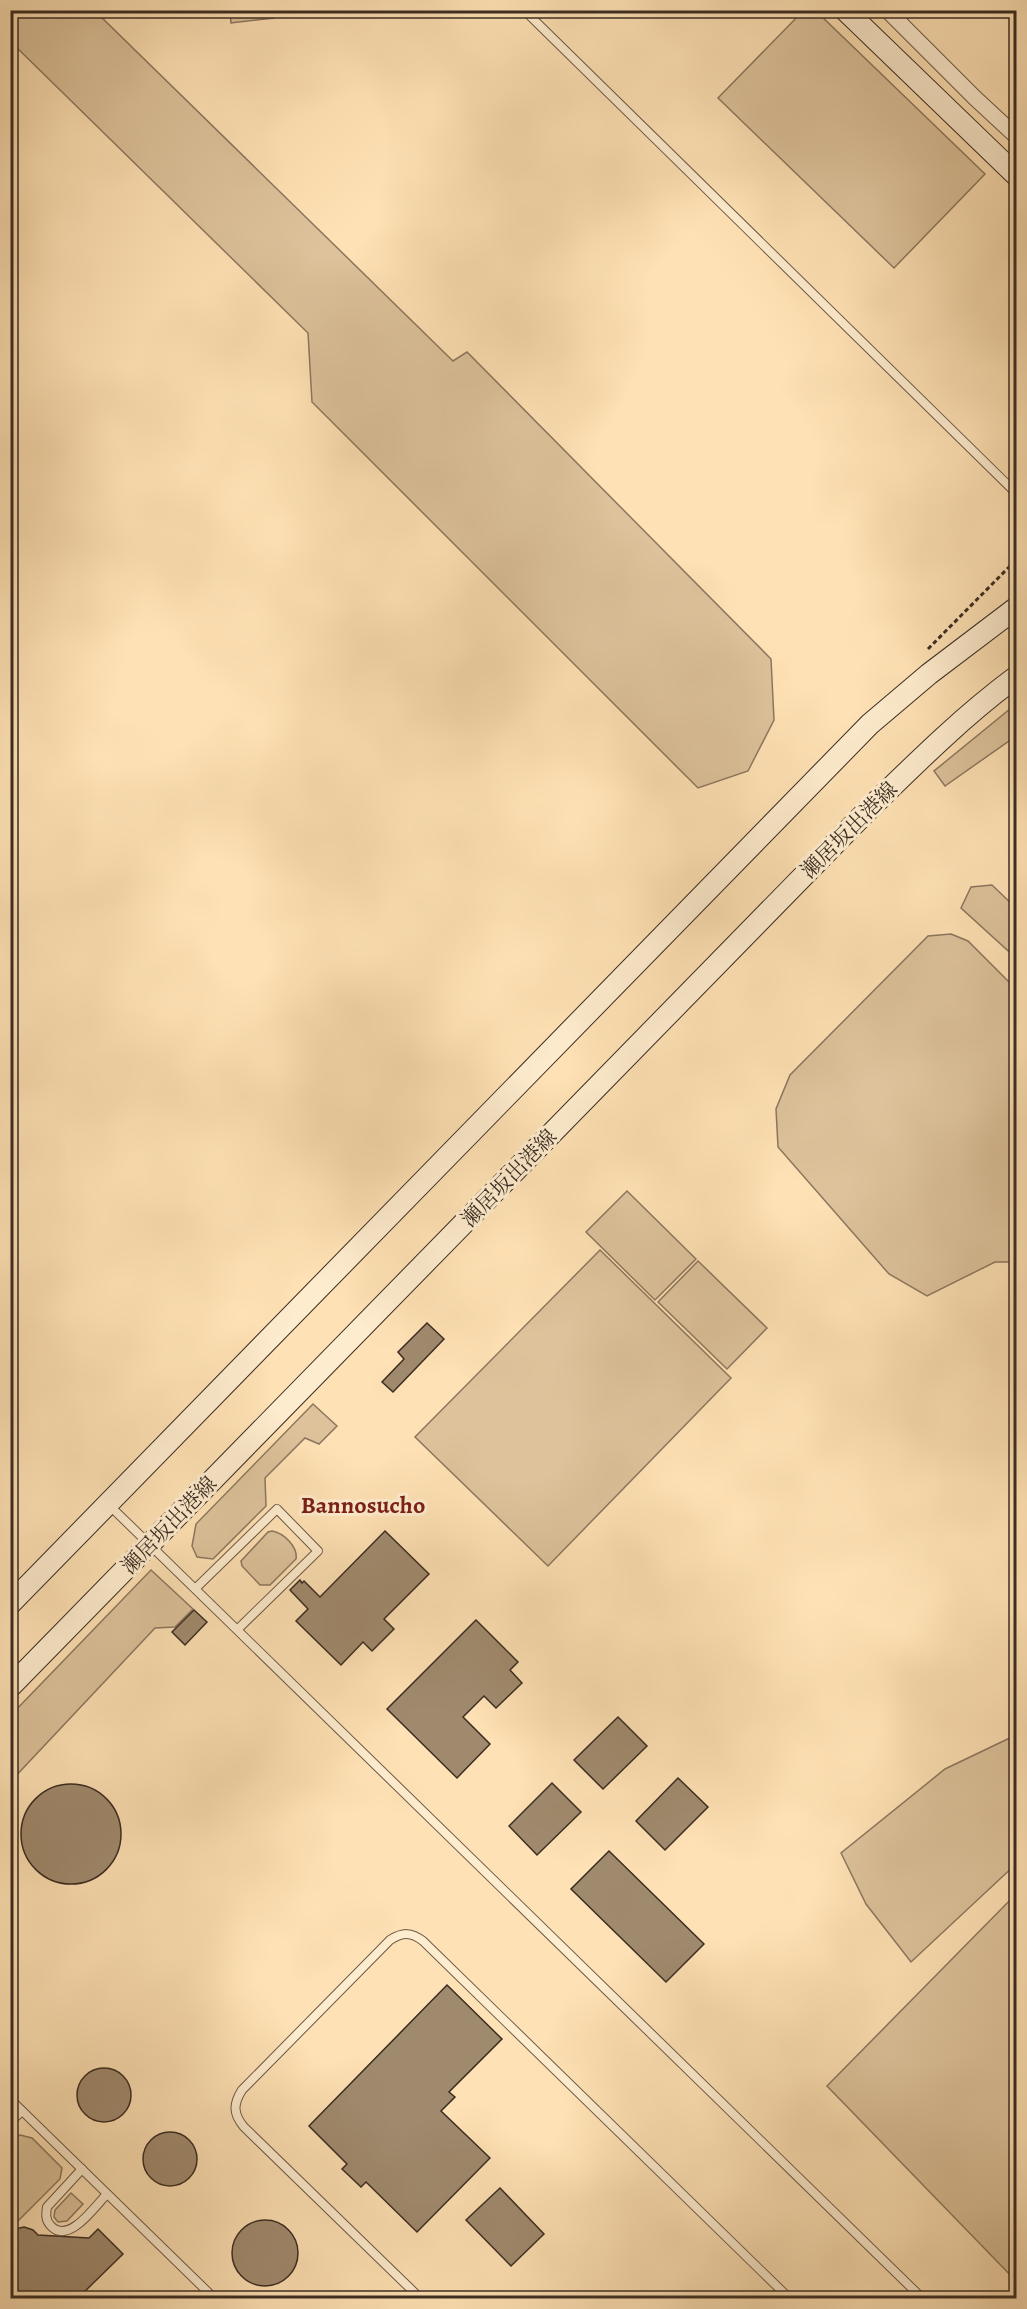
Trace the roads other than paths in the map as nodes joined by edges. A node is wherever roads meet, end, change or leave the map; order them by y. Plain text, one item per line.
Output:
1 (524, 10) edge
2 (845, 10) edge
3 (912, 10) edge
4 (892, 16) edge
5 (1017, 136) edge
6 (1017, 175) edge
7 (1017, 494) edge
8 (1017, 608) edge
9 (1017, 677) edge
10 (108, 1504) junction
11 (151, 1544) junction
12 (196, 1588) junction
13 (10, 1604) edge
14 (238, 1629) junction
15 (10, 1688) edge
16 (10, 2099) edge
17 (22, 2110) junction
18 (10, 2122) edge
19 (82, 2169) junction
20 (107, 2194) junction
21 (214, 2298) edge
22 (420, 2298) edge
23 (789, 2298) edge
24 (922, 2298) edge

1 - 7 lane
2 - 6 main road
3 - 4 lane
4 - 5 street
8 - 10 main road
9 - 11 main road, 瀬居坂出港線
10 - 11 lane
10 - 13 main road
11 - 12 lane
11 - 15 main road, 瀬居坂出港線
12 - 14 lane
12 - 14 lane
14 - 24 lane
16 - 17 lane
17 - 18 lane
17 - 19 lane
19 - 20 lane
19 - 20 lane
20 - 21 lane
22 - 23 lane

